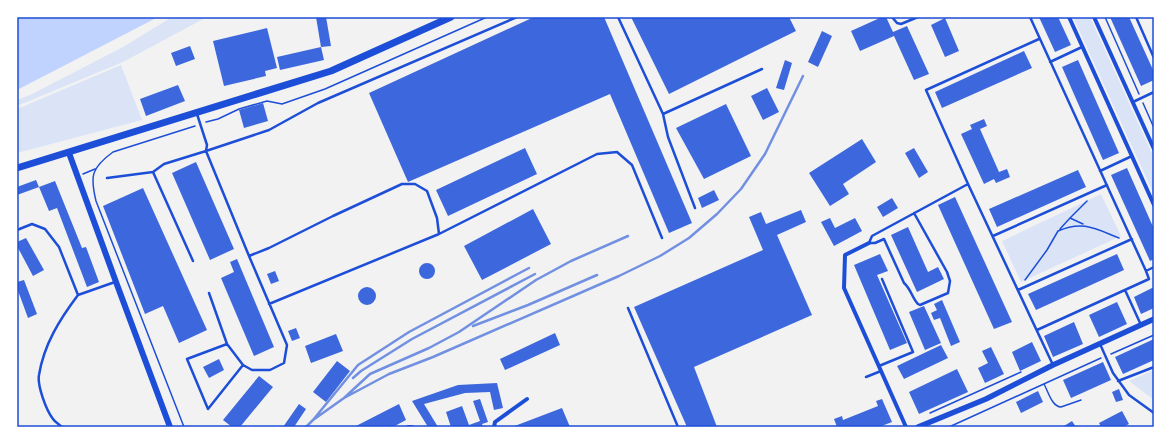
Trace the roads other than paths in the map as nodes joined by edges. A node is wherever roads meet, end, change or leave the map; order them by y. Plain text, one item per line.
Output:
1 (451, 17) edge
2 (517, 17) edge
3 (618, 17) edge
4 (892, 17) edge
5 (918, 17) edge
6 (1030, 17) edge
7 (1069, 17) edge
8 (1094, 17) edge
9 (1136, 17) edge
10 (1040, 38) junction
11 (1082, 47) junction
12 (1154, 58) edge
13 (1050, 62) junction
14 (762, 69) dead end
15 (1154, 92) edge
16 (1133, 102) junction
17 (197, 114) junction
18 (663, 114) junction
19 (1154, 149) edge
20 (206, 151) junction
21 (68, 153) junction
22 (1132, 156) junction
23 (17, 168) edge
24 (1100, 171) junction
25 (153, 172) junction
26 (107, 178) dead end
27 (968, 184) junction
28 (1107, 185) junction
29 (1154, 205) edge
30 (695, 208) dead end
31 (914, 213) junction
32 (17, 230) edge
33 (439, 234) junction
34 (993, 236) junction
35 (662, 238) dead end
36 (1132, 240) junction
37 (869, 243) junction
38 (249, 256) junction
39 (193, 261) dead end
40 (1154, 267) edge
41 (1146, 270) junction
42 (882, 279) dead end
43 (116, 282) junction
44 (1018, 290) junction
45 (1125, 290) junction
46 (209, 293) dead end
47 (78, 295) junction
48 (269, 304) junction
49 (628, 308) dead end
50 (1154, 319) edge
51 (1141, 325) junction
52 (1037, 330) junction
53 (227, 344) junction
54 (1099, 344) junction
55 (243, 365) junction
56 (1053, 365) junction
57 (879, 366) junction
58 (1154, 367) edge
59 (881, 371) junction
60 (866, 377) dead end
61 (1118, 381) junction
62 (527, 399) dead end
63 (1154, 413) edge
64 (62, 427) edge
65 (170, 427) edge
66 (408, 427) edge
67 (412, 427) edge
68 (494, 427) edge
69 (678, 427) edge
70 (906, 427) edge
71 (918, 427) edge

1 - 17 main road
2 - 20 lane
3 - 18 lane
4 - 5 lane
6 - 10 lane
7 - 11 street
8 - 16 street
9 - 12 lane
10 - 13 lane
10 - 27 lane
11 - 13 lane
11 - 22 street
13 - 24 lane
14 - 18 lane
15 - 16 lane
16 - 19 street
17 - 20 lane
17 - 21 main road
18 - 30 lane
20 - 25 lane
20 - 38 lane
21 - 23 main road
21 - 43 main road
22 - 24 lane
22 - 29 street
24 - 28 lane
25 - 26 lane
25 - 39 lane
27 - 31 lane
27 - 34 lane
28 - 34 lane
28 - 36 lane
31 - 37 lane
31 - 37 lane
32 - 47 lane
33 - 35 lane
33 - 38 lane
33 - 48 lane
34 - 44 lane
36 - 41 lane
36 - 44 lane
37 - 57 street
38 - 48 lane
40 - 41 lane
41 - 45 lane
42 - 57 lane
43 - 47 lane
43 - 65 main road
44 - 52 lane
45 - 51 lane
45 - 52 lane
46 - 53 lane
47 - 64 lane
48 - 55 lane
49 - 69 lane
50 - 51 street
51 - 54 street
52 - 56 lane
53 - 55 lane
53 - 55 lane
54 - 56 street
54 - 61 lane
56 - 71 street
57 - 59 street
58 - 61 lane
59 - 60 lane
59 - 70 street
61 - 63 lane
62 - 68 street
66 - 67 street

